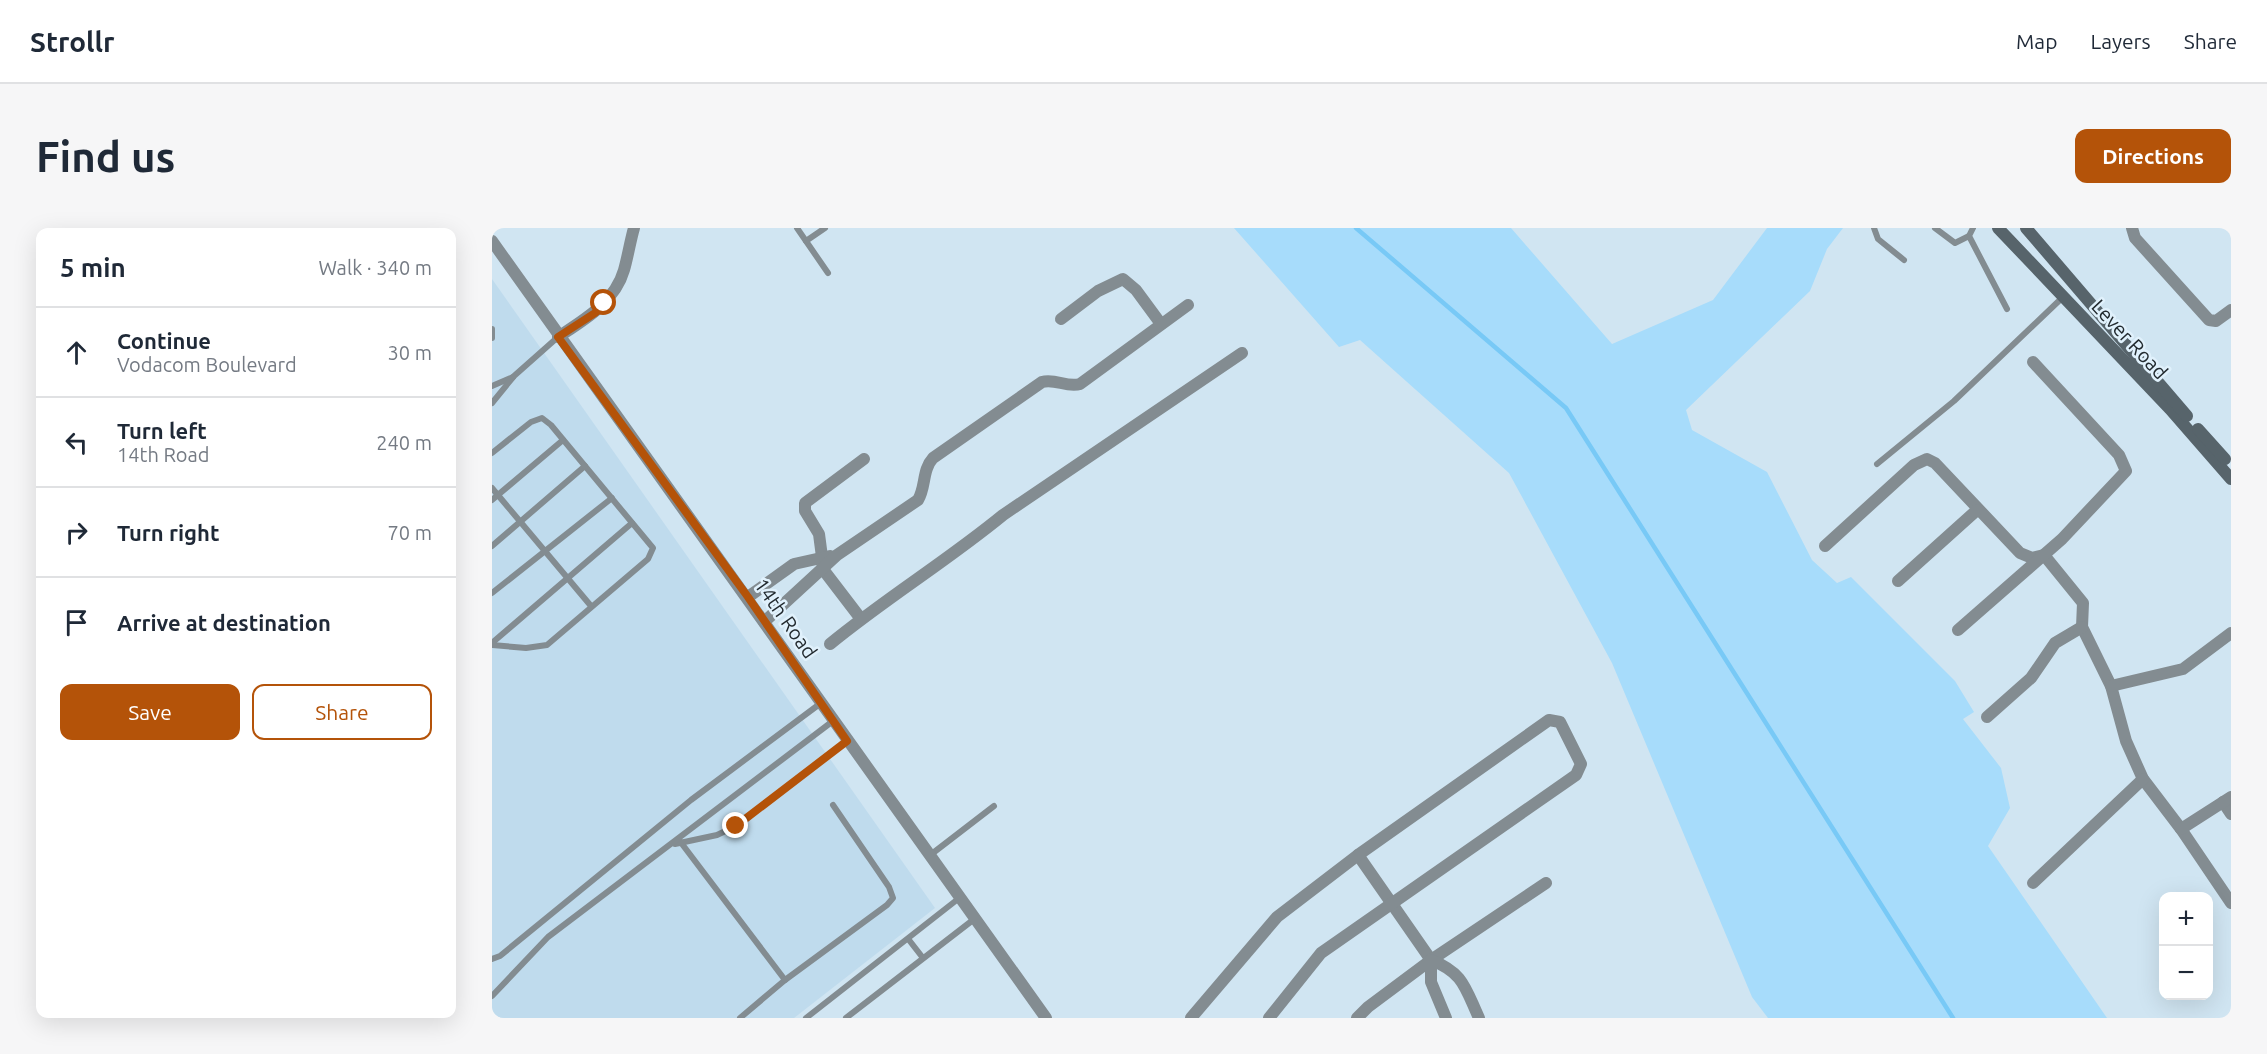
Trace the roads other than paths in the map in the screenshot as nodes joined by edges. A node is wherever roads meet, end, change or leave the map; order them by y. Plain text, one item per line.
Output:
1 (634, 228) edge
2 (797, 228) edge
3 (825, 228) edge
4 (1874, 228) edge
5 (1935, 228) edge
6 (1972, 228) edge
7 (1998, 228) edge
8 (2026, 228) edge
9 (2132, 228) edge
10 (1969, 236) junction
11 (806, 241) junction
12 (492, 242) edge
13 (1904, 260) dead end
14 (828, 273) dead end
15 (2063, 297) junction
16 (1188, 304) dead end
17 (2007, 309) dead end
18 (2231, 310) edge
19 (1061, 319) dead end
20 (1161, 324) junction
21 (492, 329) edge
22 (558, 337) junction
23 (492, 338) edge
24 (1242, 353) dead end
25 (2033, 362) dead end
26 (514, 376) junction
27 (492, 386) edge
28 (492, 403) edge
29 (563, 440) junction
30 (492, 453) edge
31 (864, 459) dead end
32 (1877, 464) dead end
33 (585, 466) junction
34 (2231, 466) edge
35 (2231, 478) edge
36 (492, 488) edge
37 (498, 495) junction
38 (612, 498) junction
39 (492, 500) edge
40 (1977, 510) junction
41 (521, 522) junction
42 (632, 523) junction
43 (492, 546) edge
44 (1826, 546) dead end
45 (545, 551) junction
46 (2044, 555) junction
47 (822, 563) junction
48 (567, 578) junction
49 (1898, 581) dead end
50 (492, 593) edge
51 (748, 597) junction
52 (591, 606) junction
53 (861, 619) junction
54 (764, 622) junction
55 (2082, 627) junction
56 (1958, 630) dead end
57 (2231, 633) edge
58 (492, 644) edge
59 (830, 644) dead end
60 (2111, 686) junction
61 (822, 703) junction
62 (1987, 717) dead end
63 (833, 721) junction
64 (847, 741) junction
65 (2143, 779) junction
66 (2227, 799) edge
67 (833, 805) dead end
68 (994, 806) dead end
69 (2231, 814) edge
70 (2181, 829) junction
71 (680, 841) junction
72 (1358, 855) junction
73 (928, 856) junction
74 (1546, 883) dead end
75 (2033, 883) dead end
76 (2229, 898) edge
77 (958, 899) junction
78 (1391, 906) junction
79 (973, 920) junction
80 (909, 940) junction
81 (923, 958) junction
82 (492, 959) edge
83 (1431, 960) junction
84 (785, 980) junction
85 (492, 996) edge
86 (740, 1018) edge
87 (806, 1018) edge
88 (846, 1018) edge
89 (1046, 1018) edge
90 (1191, 1018) edge
91 (1269, 1018) edge
92 (1357, 1018) edge
93 (1446, 1018) edge
94 (1479, 1018) edge

1 - 22 street
2 - 11 lane
3 - 11 lane
4 - 13 lane
5 - 10 lane
6 - 10 lane
7 - 15 main road, Lever Road
8 - 34 main road, Lever Road
9 - 18 street
10 - 17 lane
11 - 14 lane
12 - 22 street, 14th Road
15 - 32 lane
15 - 35 main road, Lever Road
16 - 20 street
19 - 20 street
20 - 47 street
21 - 23 lane
22 - 26 lane
22 - 51 street, 14th Road
24 - 53 street
25 - 46 street
26 - 27 lane
26 - 28 lane
29 - 30 lane
29 - 33 lane
29 - 37 lane
31 - 47 street
33 - 38 lane
33 - 41 lane
36 - 37 lane
37 - 39 lane
37 - 41 lane
38 - 42 lane
38 - 45 lane
40 - 44 street
40 - 46 street
40 - 49 street
41 - 43 lane
41 - 45 lane
42 - 48 lane
42 - 52 lane
45 - 48 lane
45 - 50 lane
46 - 55 street
46 - 56 street
47 - 51 street
47 - 53 street
47 - 54 street
48 - 52 lane
48 - 58 lane
51 - 54 street, 14th Road
52 - 58 lane
53 - 59 street
54 - 61 street, 14th Road
55 - 60 street
55 - 62 street
57 - 60 street
60 - 65 street
61 - 63 street, 14th Road
61 - 82 lane
63 - 64 street, 14th Road
63 - 71 lane
64 - 71 lane
64 - 73 street, 14th Road
65 - 70 street
65 - 75 street
66 - 69 street
66 - 70 street
67 - 84 lane
68 - 73 lane
70 - 76 street
71 - 84 lane
71 - 85 lane
72 - 78 street
72 - 78 street
72 - 90 street
73 - 77 street, 14th Road
74 - 83 street
77 - 79 street, 14th Road
77 - 80 lane
78 - 83 street
78 - 91 street
79 - 81 lane
79 - 89 street, 14th Road
80 - 81 lane
80 - 87 lane
81 - 88 lane
83 - 92 street
83 - 93 street
83 - 94 street
84 - 86 lane

